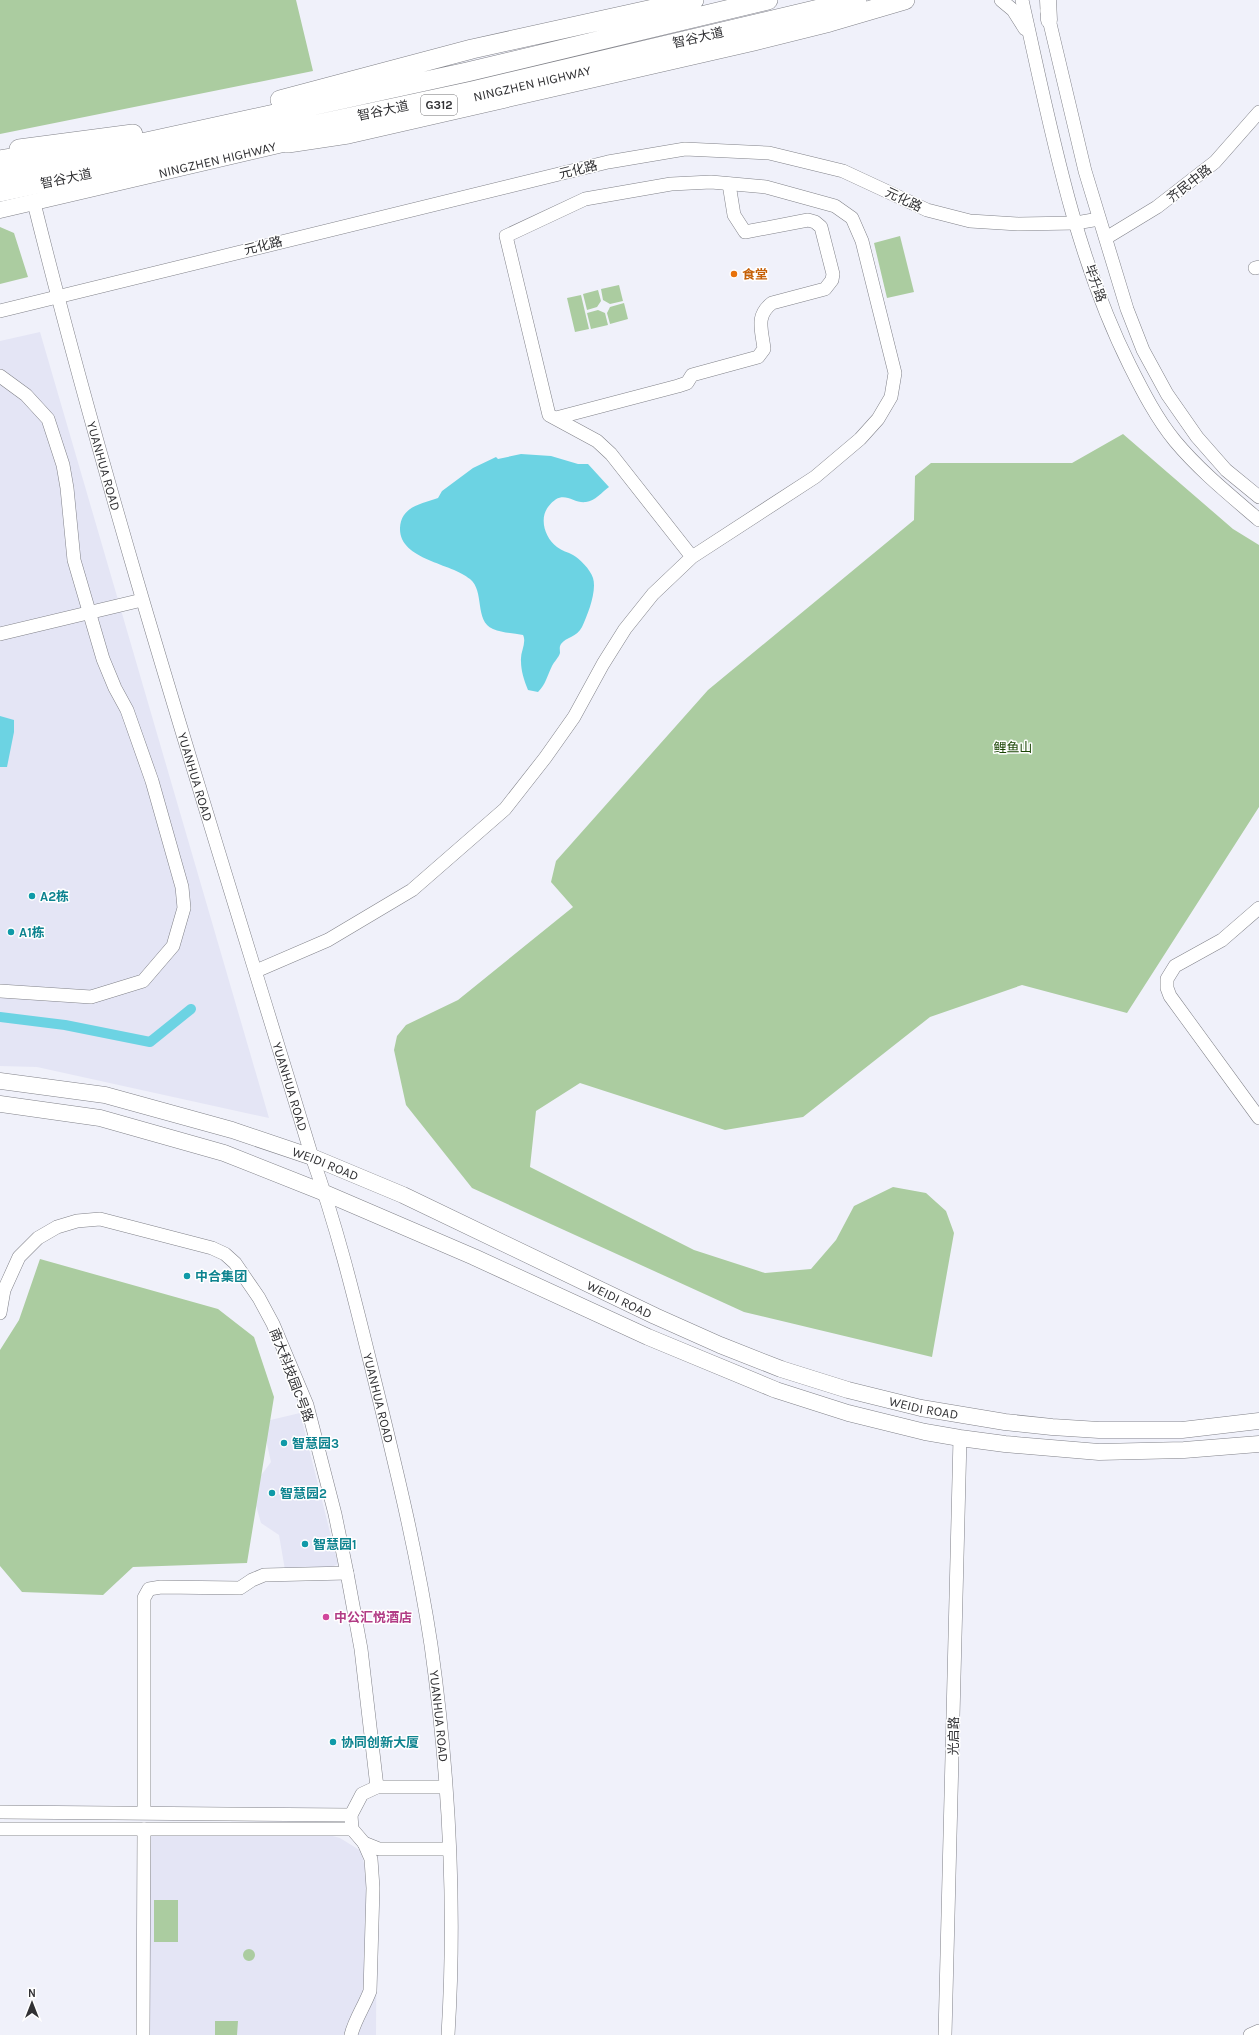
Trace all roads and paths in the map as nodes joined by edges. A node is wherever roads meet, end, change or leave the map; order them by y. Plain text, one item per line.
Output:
1 (694, 0) edge
2 (723, 0) edge
3 (768, 0) edge
4 (857, 0) edge
5 (878, 0) edge
6 (905, 0) edge
7 (1001, 0) edge
8 (1022, 0) edge
9 (1044, 0) edge
10 (1048, 0) edge
11 (1049, 20) junction
12 (1030, 37) junction
13 (1259, 112) edge
14 (173, 129) junction
15 (288, 144) junction
16 (0, 152) edge
17 (0, 160) edge
18 (0, 174) edge
19 (729, 184) junction
20 (0, 192) edge
21 (34, 203) junction
22 (0, 210) edge
23 (1100, 219) junction
24 (1076, 223) junction
25 (1106, 238) junction
26 (57, 296) junction
27 (0, 311) edge
28 (0, 376) edge
29 (556, 418) junction
30 (1259, 498) edge
31 (1259, 520) edge
32 (692, 557) junction
33 (142, 600) junction
34 (90, 613) junction
35 (0, 634) edge
36 (1259, 908) edge
37 (256, 971) junction
38 (0, 991) edge
39 (0, 1081) edge
40 (0, 1104) edge
41 (1259, 1118) edge
42 (312, 1157) junction
43 (325, 1193) junction
44 (0, 1313) edge
45 (1259, 1421) edge
46 (960, 1438) junction
47 (1259, 1444) edge
48 (347, 1573) junction
49 (377, 1787) junction
50 (445, 1787) junction
51 (0, 1812) edge
52 (144, 1812) junction
53 (351, 1814) junction
54 (0, 1829) edge
55 (144, 1829) junction
56 (352, 1829) junction
57 (364, 1843) junction
58 (449, 1849) junction
59 (1259, 2031) edge
60 (144, 2035) edge
61 (351, 2035) edge
62 (448, 2035) edge
63 (945, 2035) edge
64 (1250, 2035) edge

1 - 14 highway
2 - 14 highway
3 - 18 highway, 智谷大道 / G312
4 - 20 highway, 智谷大道 / G312
5 - 15 main road, NINGZHEN HIGHWAY / G312
6 - 15 highway
7 - 12 street
8 - 12 street, 毕升路
9 - 11 street, 毕升路
10 - 11 main road
11 - 23 street, 毕升路
12 - 24 street, 毕升路
13 - 25 street, 齐民中路
14 - 16 highway
14 - 17 highway
15 - 21 main road, NINGZHEN HIGHWAY / G312
19 - 29 street
19 - 29 street
19 - 32 street
21 - 22 main road, NINGZHEN HIGHWAY / G312
21 - 26 street, YUANHUA ROAD
23 - 24 street, 元化路
23 - 25 street, 毕升路
24 - 26 street, 元化路
24 - 31 street, 毕升路
25 - 30 street, 毕升路
26 - 27 street, 元化路
26 - 33 street, YUANHUA ROAD
28 - 34 street
29 - 32 street
32 - 37 street
33 - 34 street
33 - 37 street, YUANHUA ROAD
34 - 35 street
34 - 38 street
36 - 41 street
37 - 42 street, YUANHUA ROAD
39 - 42 main road, WEIDI ROAD
40 - 43 main road, WEIDI ROAD
42 - 43 street, YUANHUA ROAD
42 - 45 main road, WEIDI ROAD
43 - 46 main road, WEIDI ROAD
43 - 50 street, YUANHUA ROAD
44 - 48 street, 南大科技园C号路
46 - 47 main road, WEIDI ROAD
46 - 63 street, 光启路
48 - 49 street, 南大科技园C号路
48 - 52 street
49 - 50 street
49 - 53 street
50 - 58 street, YUANHUA ROAD
51 - 52 street
52 - 53 street
53 - 56 street
54 - 55 street
55 - 56 street
55 - 60 street
56 - 57 street
57 - 58 street
57 - 61 street
58 - 62 street, YUANHUA ROAD
59 - 64 street

